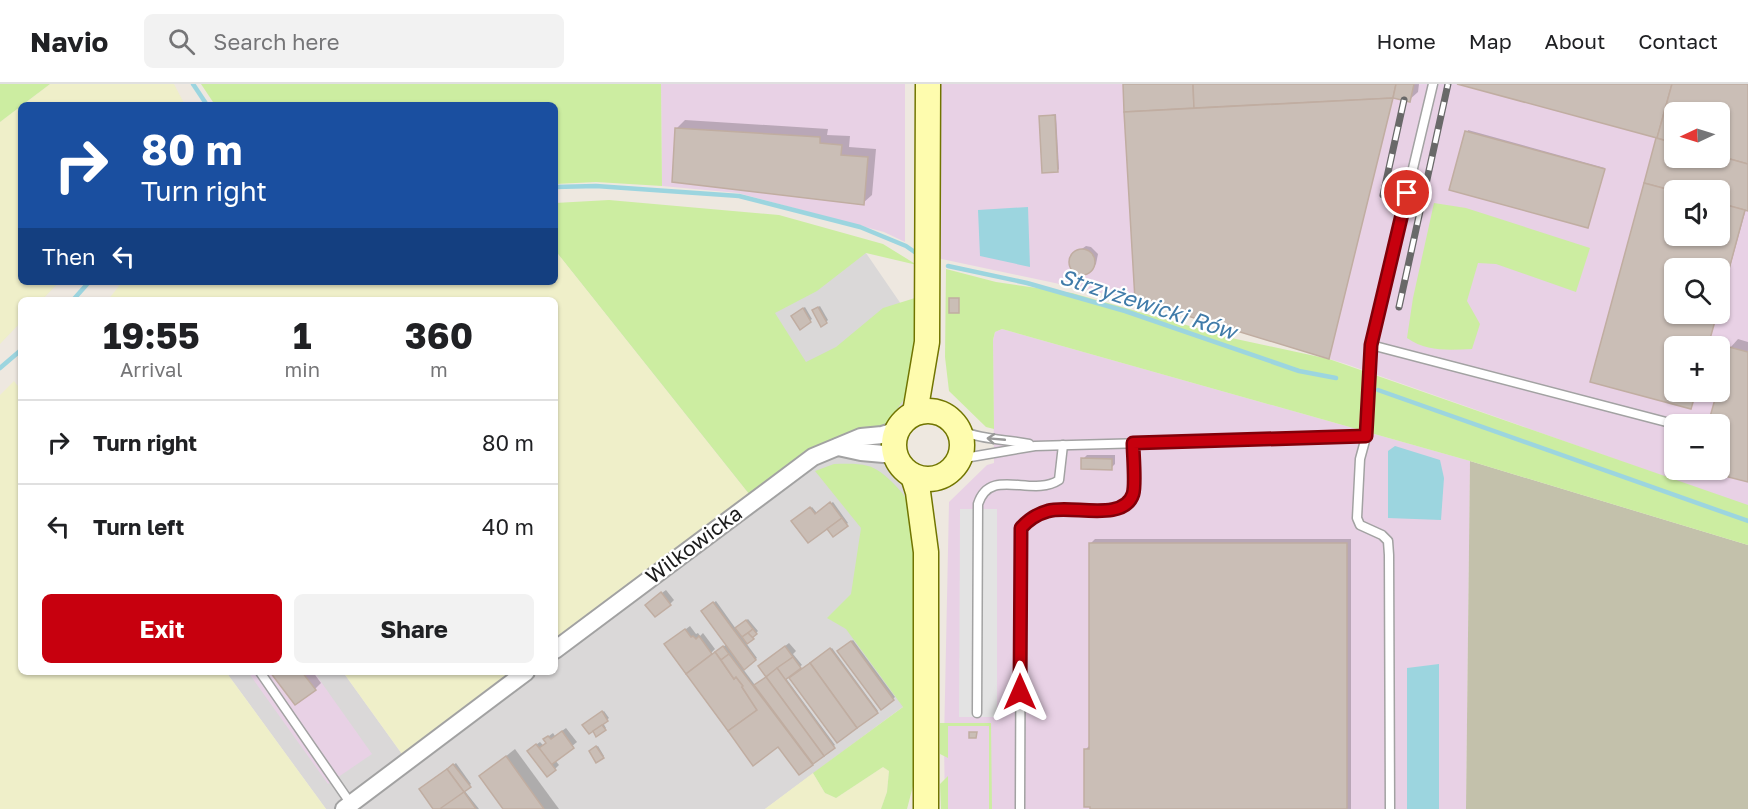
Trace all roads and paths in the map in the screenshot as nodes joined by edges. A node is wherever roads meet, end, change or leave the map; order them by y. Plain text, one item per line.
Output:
1 (928, 84) edge
2 (1433, 84) edge
3 (927, 342) junction
4 (1371, 345) junction
5 (915, 413) junction
6 (940, 413) junction
7 (1664, 421) edge
8 (958, 429) junction
9 (897, 430) junction
10 (1366, 436) junction
11 (1133, 443) junction
12 (1063, 445) junction
13 (1035, 446) junction
14 (838, 447) junction
15 (895, 455) junction
16 (951, 467) junction
17 (913, 476) junction
18 (926, 552) junction
19 (558, 648) edge
20 (262, 675) edge
21 (522, 675) edge
22 (977, 713) dead end
23 (924, 805) edge
24 (348, 806) edge
25 (1020, 809) edge
26 (1390, 809) edge

1 - 3 main road
2 - 4 lane
3 - 5 main road
3 - 6 main road
4 - 7 lane
4 - 10 lane
5 - 6 main road
5 - 9 main road
6 - 8 main road
13 -> 8 lane
8 - 16 main road
9 - 14 street, Wilkowicka
9 - 15 main road
10 - 11 lane
10 - 26 lane
11 - 12 lane
11 - 25 lane
12 - 13 lane
12 - 22 lane
13 - 16 lane
14 - 15 street
14 - 19 street, Wilkowicka
15 - 17 main road
16 - 17 main road
16 - 18 main road
17 - 18 main road
18 - 23 main road
20 - 24 lane
21 - 24 street

